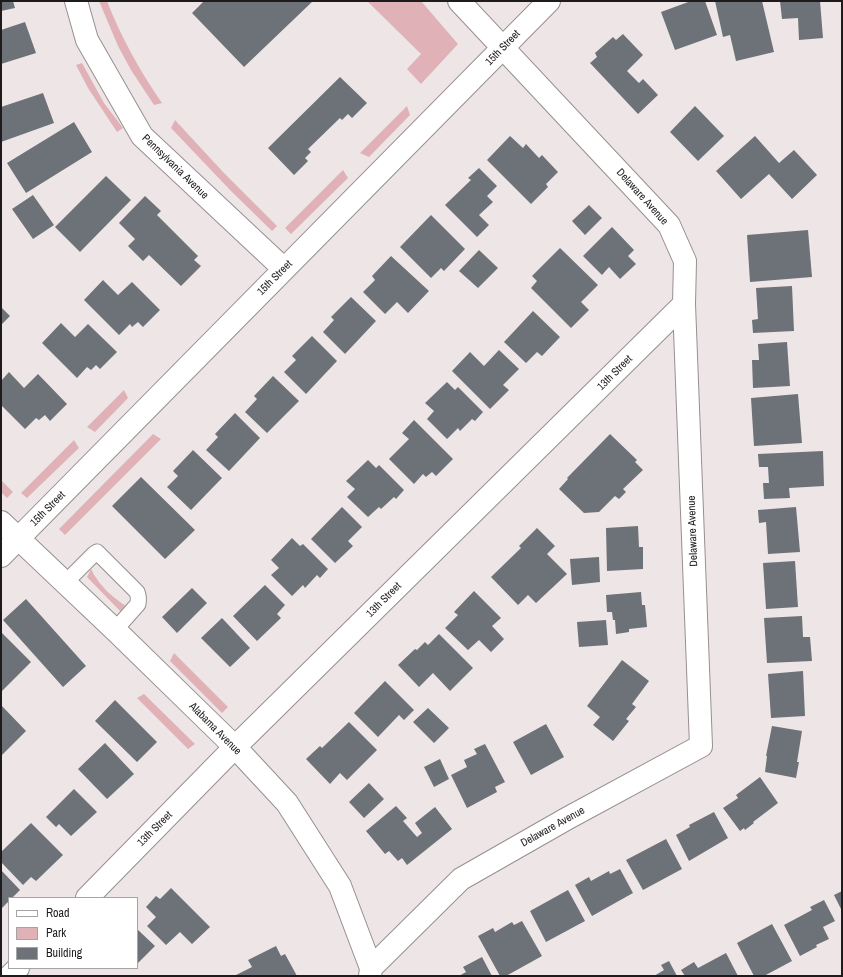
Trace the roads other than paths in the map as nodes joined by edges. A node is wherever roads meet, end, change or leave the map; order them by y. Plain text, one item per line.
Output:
1 (76, 1) edge
2 (460, 1) edge
3 (549, 1) edge
4 (504, 48) junction
5 (284, 268) junction
6 (684, 304) junction
7 (1, 522) edge
8 (18, 539) junction
9 (1, 556) edge
10 (66, 582) junction
11 (115, 630) junction
12 (235, 747) junction
13 (88, 897) edge
14 (370, 972) edge

1 - 5 street, Pennsylvania Avenue
2 - 4 street, Delaware Avenue
3 - 4 street, 15th Street
4 - 5 street, 15th Street
4 - 6 street, Delaware Avenue
5 - 8 street, 15th Street
6 - 12 street, 13th Street
6 - 14 street, Delaware Avenue
7 - 8 street, Alabama Avenue
8 - 9 street, 15th Street
8 - 10 street, Alabama Avenue
10 - 11 street, Alabama Avenue
10 - 11 lane
11 - 12 street, Alabama Avenue
12 - 13 street, 13th Street
12 - 14 street, Alabama Avenue

